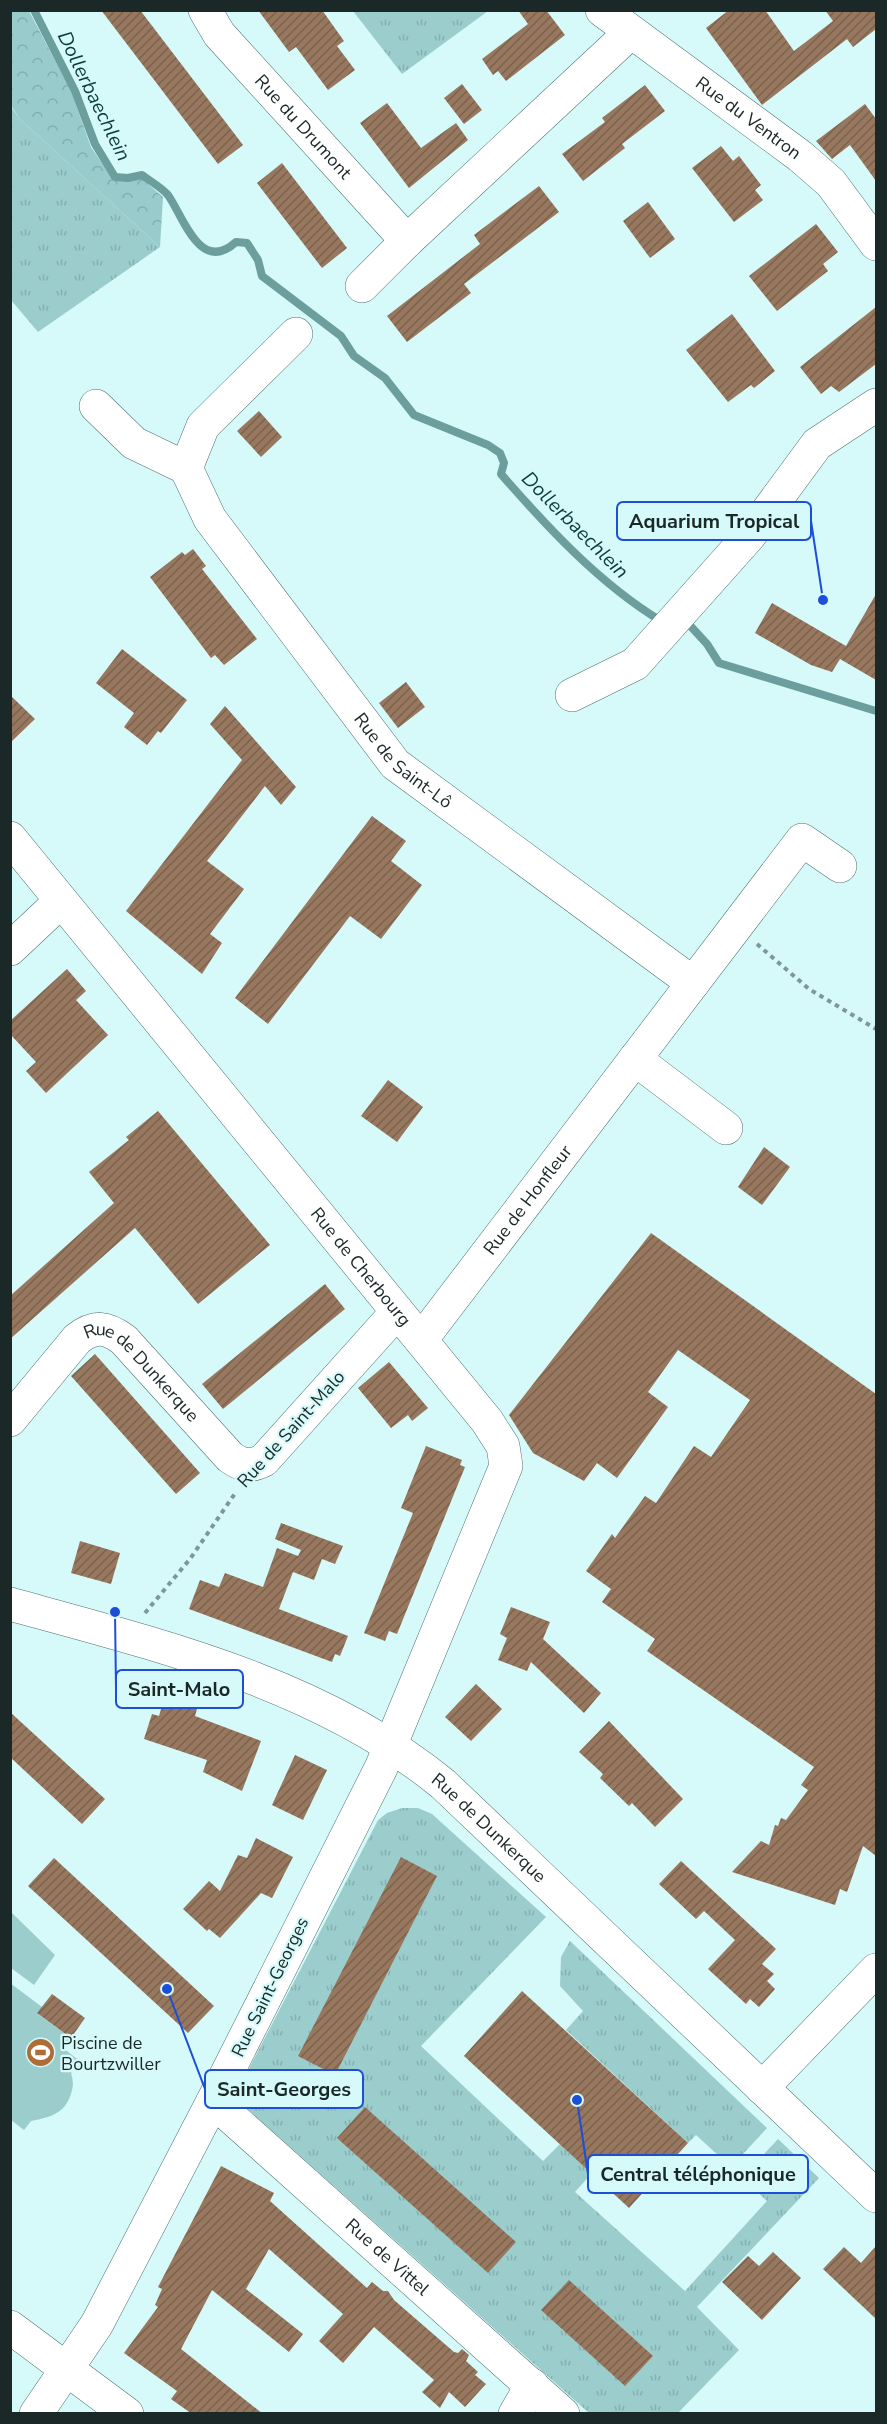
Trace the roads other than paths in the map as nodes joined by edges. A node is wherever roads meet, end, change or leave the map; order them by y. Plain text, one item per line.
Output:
1 (205, 10) edge
2 (603, 10) edge
3 (630, 33) junction
4 (406, 241) junction
5 (876, 244) edge
6 (362, 286) dead end
7 (296, 334) dead end
8 (876, 405) edge
9 (96, 406) dead end
10 (186, 468) junction
11 (572, 695) dead end
12 (10, 838) edge
13 (840, 866) dead end
14 (61, 901) junction
15 (10, 949) edge
16 (693, 983) junction
17 (634, 1059) junction
18 (726, 1128) dead end
19 (397, 1312) junction
20 (421, 1340) junction
21 (10, 1420) edge
22 (255, 1464) joint
23 (10, 1604) edge
24 (391, 1745) junction
25 (876, 1970) edge
26 (762, 2088) junction
27 (213, 2101) junction
28 (876, 2196) edge
29 (10, 2327) edge
30 (68, 2369) junction
31 (532, 2385) junction
32 (36, 2414) edge
33 (127, 2414) edge
34 (515, 2414) edge
35 (563, 2414) edge

1 - 4 street, Rue du Drumont
2 - 3 street, Rue du Ventron
3 - 4 street
3 - 5 street, Rue du Ventron
4 - 6 street
7 - 10 street
8 - 11 street
9 - 10 street
10 - 16 street, Rue de Saint-Lô
12 - 14 street, Rue de Cherbourg
13 - 16 street, Rue de Honfleur
14 - 15 street
14 - 19 street, Rue de Cherbourg
16 - 17 street, Rue de Honfleur
17 - 18 street
17 - 20 street, Rue de Honfleur
19 - 20 street, Rue de Cherbourg
19 - 22 street, Rue de Saint-Malo
20 - 24 street, Rue de Cherbourg
21 - 22 street, Rue de Dunkerque
23 - 24 street, Rue de Dunkerque
24 - 26 street, Rue de Dunkerque
24 - 27 street, Rue Saint-Georges
25 - 26 street
26 - 28 street, Rue de Dunkerque
27 - 30 street, Rue Saint-Georges
27 - 31 street, Rue de Vittel
29 - 30 street
30 - 32 street, Rue Saint-Georges
30 - 33 street
31 - 34 street
31 - 35 street, Rue de Vittel

